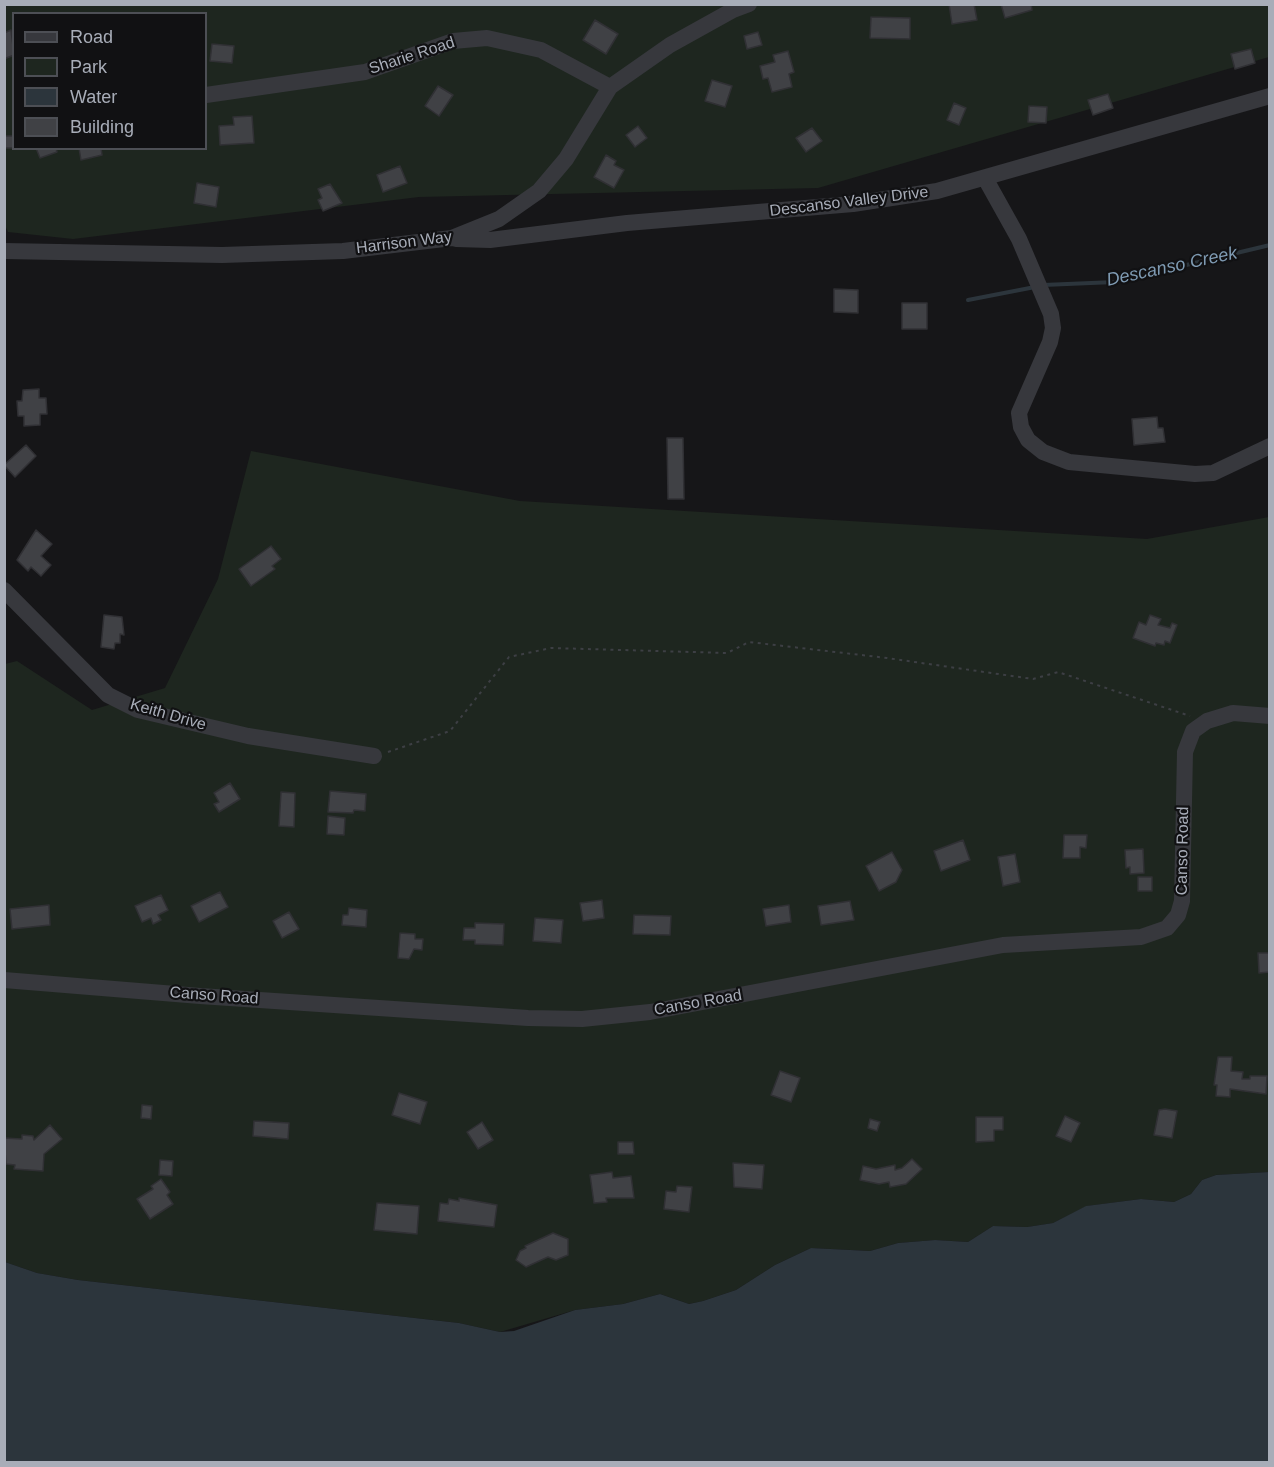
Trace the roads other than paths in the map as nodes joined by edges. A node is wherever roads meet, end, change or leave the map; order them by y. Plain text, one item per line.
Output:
1 (749, 4) edge
2 (610, 87) junction
3 (207, 95) edge
4 (1269, 96) edge
5 (985, 178) junction
6 (452, 238) junction
7 (4, 251) edge
8 (1269, 446) edge
9 (4, 590) edge
10 (1269, 716) edge
11 (374, 756) road end
12 (4, 980) edge

1 - 2 street, Harrison Way
2 - 3 street, Sharie Road
2 - 6 street, Harrison Way
4 - 5 street, Descanso Valley Drive
5 - 6 street, Descanso Valley Drive
5 - 8 street
6 - 7 street, Harrison Way
9 - 11 street, Keith Drive
10 - 12 street, Canso Road

